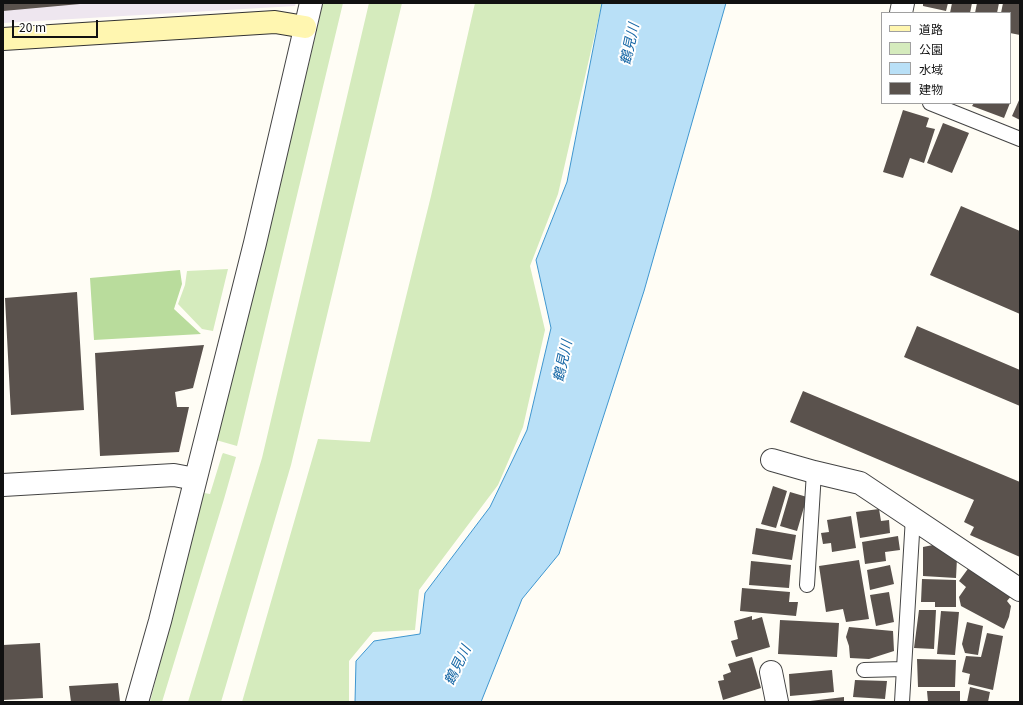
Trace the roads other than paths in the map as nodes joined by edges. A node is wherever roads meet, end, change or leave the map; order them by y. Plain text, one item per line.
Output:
1 (311, 3) edge
2 (305, 27) junction
3 (3, 39) edge
4 (932, 104) edge
5 (1020, 139) edge
6 (772, 460) dead end
7 (814, 472) junction
8 (195, 479) junction
9 (3, 485) edge
10 (913, 517) junction
11 (807, 585) dead end
12 (1020, 590) edge
13 (904, 669) junction
14 (864, 670) dead end
15 (771, 672) dead end
16 (137, 702) edge
17 (778, 702) edge
18 (902, 702) edge

1 - 2 street
2 - 3 street
2 - 8 street
4 - 5 lane
6 - 7 street
7 - 10 street
7 - 11 lane
8 - 9 street
8 - 16 street
10 - 12 street
10 - 13 lane
13 - 14 lane
13 - 18 lane
15 - 17 street

